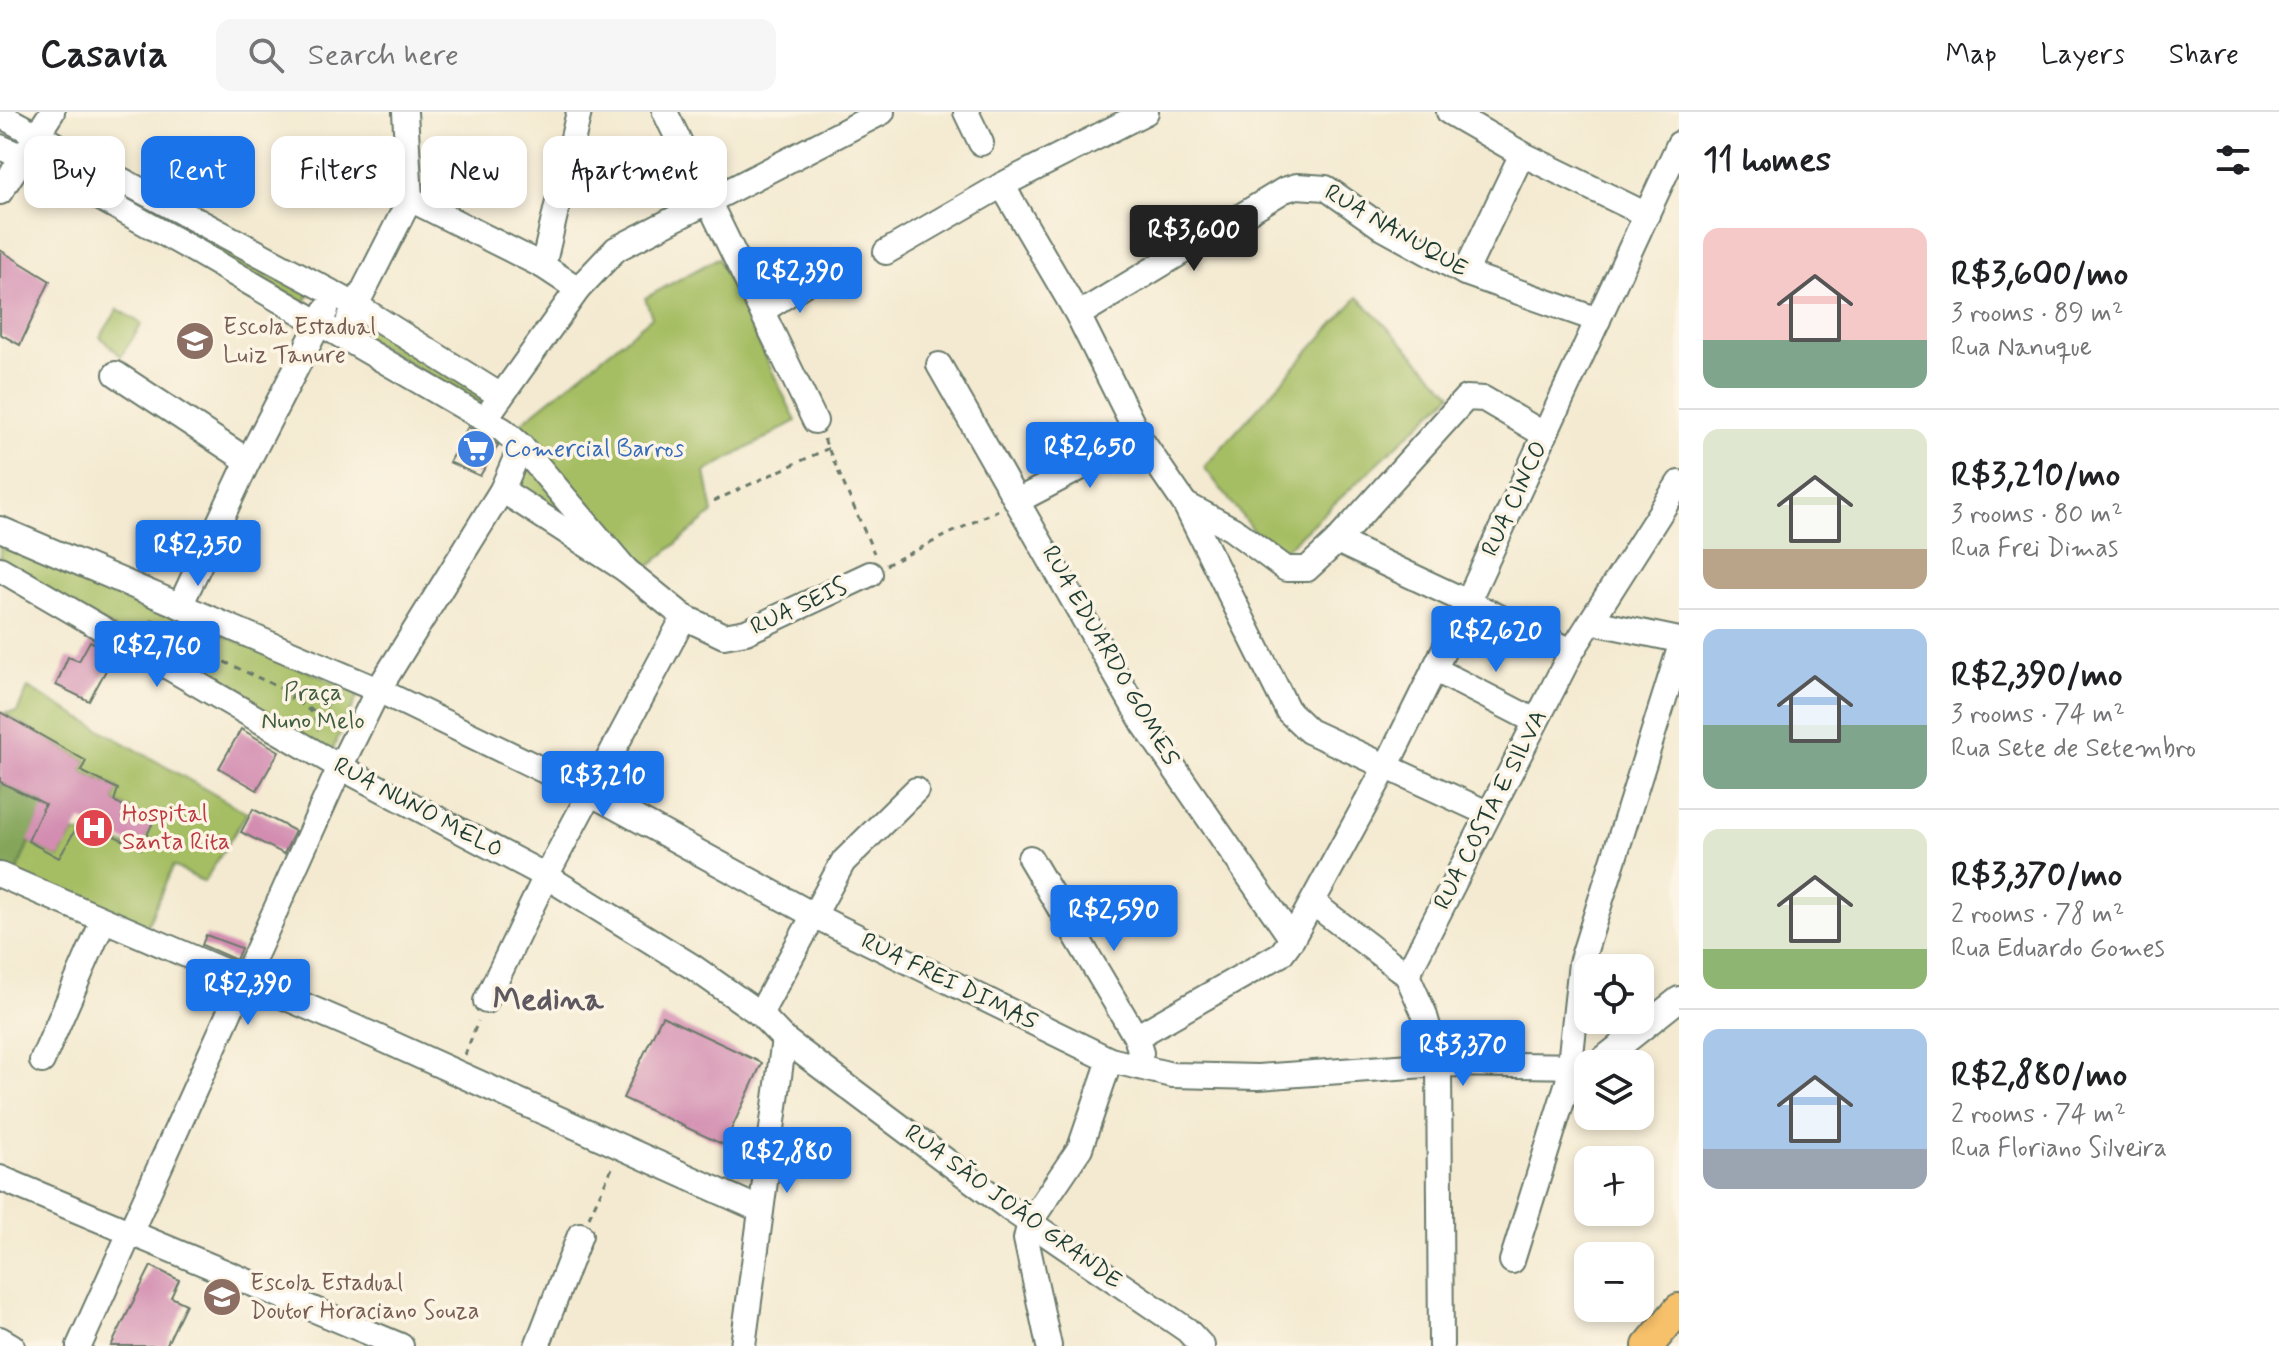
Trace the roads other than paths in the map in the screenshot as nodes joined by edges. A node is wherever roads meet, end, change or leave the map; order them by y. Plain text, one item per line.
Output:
1 (52, 112) edge
2 (405, 112) edge
3 (579, 112) edge
4 (665, 112) edge
5 (882, 112) edge
6 (966, 112) edge
7 (1146, 112) edge
8 (1449, 112) edge
9 (5, 118) edge
10 (38, 135) junction
11 (676, 136) edge
12 (981, 143) dead end
13 (1679, 144) edge
14 (11, 152) edge
15 (1522, 154) junction
16 (1002, 185) junction
17 (727, 190) edge
18 (0, 192) edge
19 (410, 199) junction
20 (692, 208) edge
21 (711, 208) edge
22 (1647, 215) junction
23 (886, 252) dead end
24 (543, 266) junction
25 (1465, 273) junction
26 (812, 279) dead end
27 (578, 289) junction
28 (333, 294) junction
29 (357, 306) junction
30 (762, 311) junction
31 (1078, 315) junction
32 (1598, 320) junction
33 (331, 328) junction
34 (939, 365) dead end
35 (116, 374) dead end
36 (501, 396) junction
37 (485, 418) junction
38 (815, 421) dead end
39 (1545, 435) junction
40 (1139, 437) junction
41 (521, 446) junction
42 (248, 461) junction
43 (1679, 483) edge
44 (502, 490) junction
45 (1019, 500) junction
46 (1185, 504) junction
47 (0, 529) edge
48 (1337, 541) junction
49 (875, 565) road end
50 (0, 569) edge
51 (626, 570) junction
52 (1468, 601) junction
53 (180, 606) junction
54 (684, 617) junction
55 (1593, 622) junction
56 (1679, 640) edge
57 (1572, 651) junction
58 (1679, 651) edge
59 (1434, 669) junction
60 (378, 690) junction
61 (1535, 721) junction
62 (1387, 765) junction
63 (340, 767) junction
64 (916, 790) dead end
65 (590, 793) junction
66 (1487, 813) junction
67 (1030, 858) dead end
68 (0, 875) edge
69 (546, 876) junction
70 (1313, 903) junction
71 (815, 916) junction
72 (103, 921) junction
73 (1292, 939) junction
74 (1407, 975) junction
75 (242, 982) junction
76 (1679, 999) edge
77 (486, 1001) road end
78 (760, 1014) junction
79 (1136, 1037) junction
80 (784, 1039) junction
81 (1580, 1050) edge
82 (1615, 1050) edge
83 (1110, 1060) junction
84 (42, 1061) dead end
85 (1439, 1064) junction
86 (1574, 1066) edge
87 (1146, 1071) junction
88 (1574, 1083) edge
89 (0, 1178) edge
90 (761, 1210) junction
91 (1030, 1222) junction
92 (130, 1232) junction
93 (580, 1235) road end
94 (1512, 1261) dead end
95 (1679, 1309) edge
96 (0, 1339) edge
97 (12, 1346) edge
98 (79, 1346) edge
99 (401, 1346) edge
100 (537, 1346) edge
101 (743, 1346) edge
102 (1049, 1346) edge
103 (1202, 1346) edge
104 (1441, 1346) edge
105 (1648, 1346) edge

1 - 10 street
2 - 19 street
3 - 24 street
4 - 11 street
5 - 17 street
6 - 12 street
7 - 16 street
8 - 15 street
9 - 10 street
10 - 14 street
10 - 28 street
13 - 22 street, RUA CINCO
14 - 18 street
14 - 33 street
15 - 22 street
15 - 25 street
16 - 23 street
16 - 31 street
19 - 24 street
19 - 29 street
20 - 27 street
21 - 30 street
22 - 32 street, RUA CINCO
24 - 27 street
25 - 31 street, RUA NANUQUE
25 - 32 street, RUA NANUQUE
26 - 30 street
27 - 36 street
28 - 29 street
28 - 33 street
29 - 33 street
29 - 36 street
30 - 38 street
31 - 40 street
32 - 39 street, RUA CINCO
33 - 37 street
33 - 42 street
34 - 45 street, RUA EDUARDO GOMES
35 - 42 street
36 - 37 street
37 - 41 street
39 - 48 street
39 - 52 street, RUA CINCO
40 - 45 street
40 - 46 street
41 - 44 street
41 - 51 street
42 - 53 street
43 - 55 street, RUA COSTA E SILVA
44 - 51 street
44 - 60 street
45 - 73 street, RUA EDUARDO GOMES
46 - 48 street
46 - 62 street
47 - 53 street
48 - 52 street
49 - 54 street, RUA SEIS
50 - 63 street, RUA NUNO MELO
51 - 54 street, RUA SEIS
52 - 57 street
52 - 59 street, RUA CINCO
53 - 60 street
54 - 65 street
55 - 56 street
55 - 57 street, RUA COSTA E SILVA
57 - 61 street, RUA COSTA E SILVA
58 - 81 street
59 - 61 street
59 - 62 street, RUA CINCO
60 - 63 street
60 - 65 street, RUA FREI DIMAS
61 - 66 street, RUA COSTA E SILVA
62 - 66 street
62 - 70 street, RUA CINCO
63 - 69 street, RUA NUNO MELO
63 - 75 street
64 - 71 street
65 - 69 street
65 - 71 street, RUA FREI DIMAS
66 - 74 street, RUA COSTA E SILVA
67 - 79 street
68 - 72 street
69 - 77 street
69 - 78 street, RUA NUNO MELO
70 - 73 street, RUA CINCO
70 - 74 street
71 - 78 street
71 - 83 street, RUA FREI DIMAS
72 - 75 street
72 - 84 street
73 - 79 street, RUA CINCO
74 - 85 street
75 - 90 street
75 - 92 street
76 - 82 street
78 - 80 street, RUA NUNO MELO
79 - 87 street
80 - 90 street
80 - 91 street, RUA SÃO JOÃO GRANDE
83 - 87 street, RUA FREI DIMAS
83 - 91 street
85 - 86 street, RUA FREI DIMAS
85 - 87 street, RUA FREI DIMAS
85 - 104 street
88 - 94 street
89 - 92 street
90 - 101 street
91 - 102 street
91 - 103 street, RUA SÃO JOÃO GRANDE
92 - 98 street
92 - 99 street
93 - 100 street
95 - 105 main road
96 - 97 street

